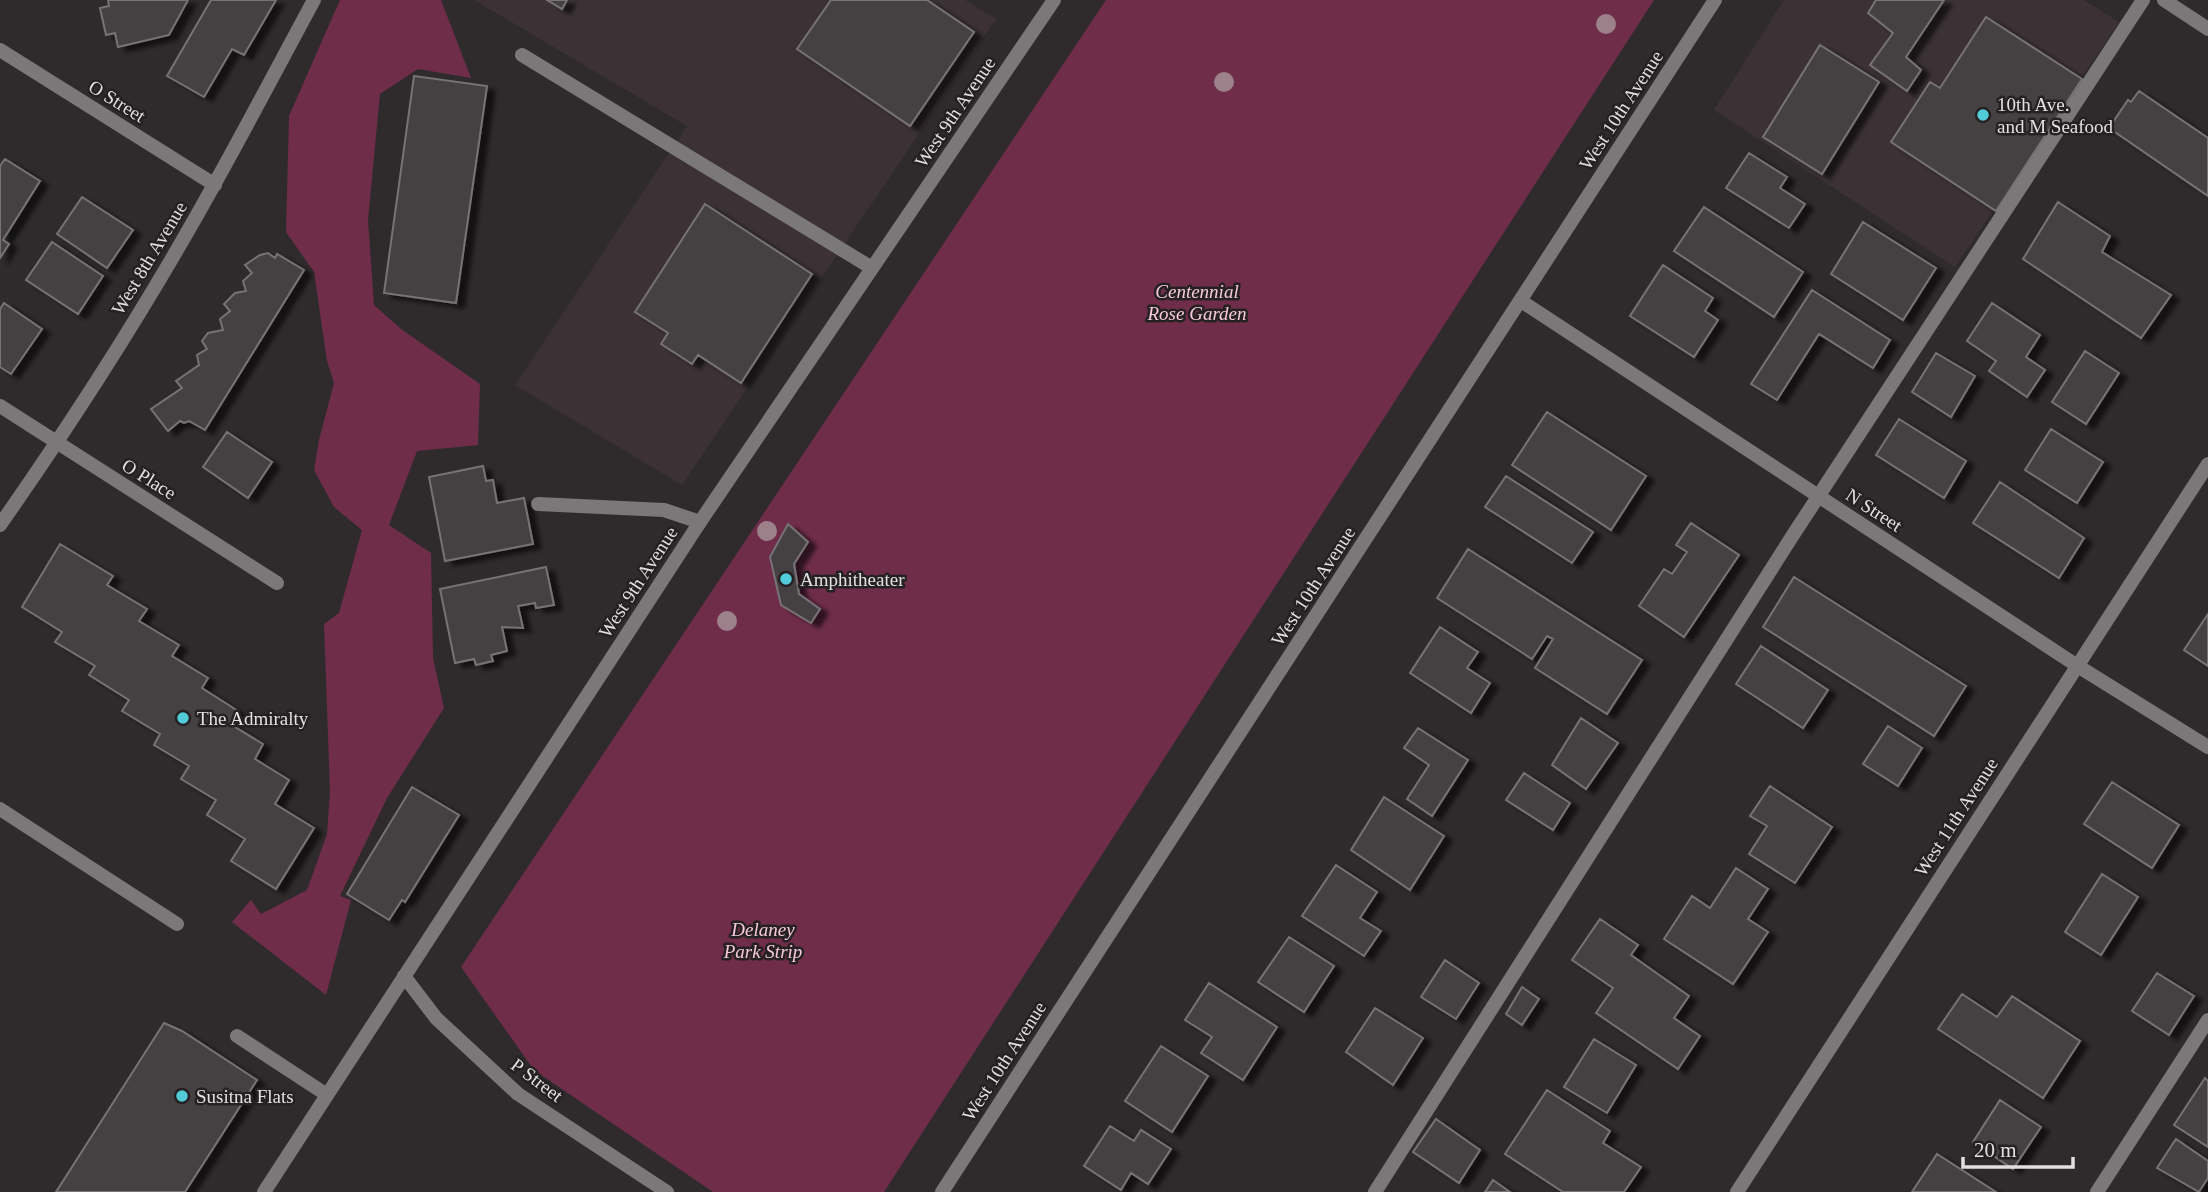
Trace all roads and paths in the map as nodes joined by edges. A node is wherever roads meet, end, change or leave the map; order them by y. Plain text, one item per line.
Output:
1 (314, 0) edge
2 (1715, 0) edge
3 (2143, 0) edge
4 (2164, 0) edge
5 (1048, 2) edge
6 (2208, 29) edge
7 (0, 50) edge
8 (522, 55) dead end
9 (215, 185) junction
10 (872, 268) junction
11 (1521, 301) junction
12 (0, 406) edge
13 (57, 443) junction
14 (2208, 464) edge
15 (1818, 496) junction
16 (538, 505) dead end
17 (700, 522) junction
18 (0, 526) edge
19 (277, 583) dead end
20 (2076, 665) junction
21 (2208, 747) edge
22 (0, 809) edge
23 (177, 924) dead end
24 (404, 976) junction
25 (2208, 1020) edge
26 (237, 1036) dead end
27 (327, 1094) junction
28 (264, 1192) edge
29 (667, 1192) edge
30 (942, 1192) edge
31 (1375, 1192) edge
32 (1737, 1192) edge
33 (2097, 1192) edge

1 - 9 street, West 8th Avenue
2 - 11 street, West 10th Avenue
3 - 15 street
4 - 6 street
5 - 10 street, West 9th Avenue
7 - 9 street, O Street
8 - 10 street
9 - 13 street, West 8th Avenue
10 - 17 street, West 9th Avenue
11 - 15 street, N Street
11 - 30 street, West 10th Avenue
12 - 13 street, O Place
13 - 18 street, West 8th Avenue
13 - 19 street, O Place
14 - 20 street, West 11th Avenue
15 - 20 street, N Street
15 - 31 street
16 - 17 street
17 - 24 street, West 9th Avenue
20 - 21 street, N Street
20 - 32 street, West 11th Avenue
22 - 23 street
24 - 27 street, West 9th Avenue
24 - 29 street, P Street
25 - 33 street
26 - 27 street
27 - 28 street, West 9th Avenue

